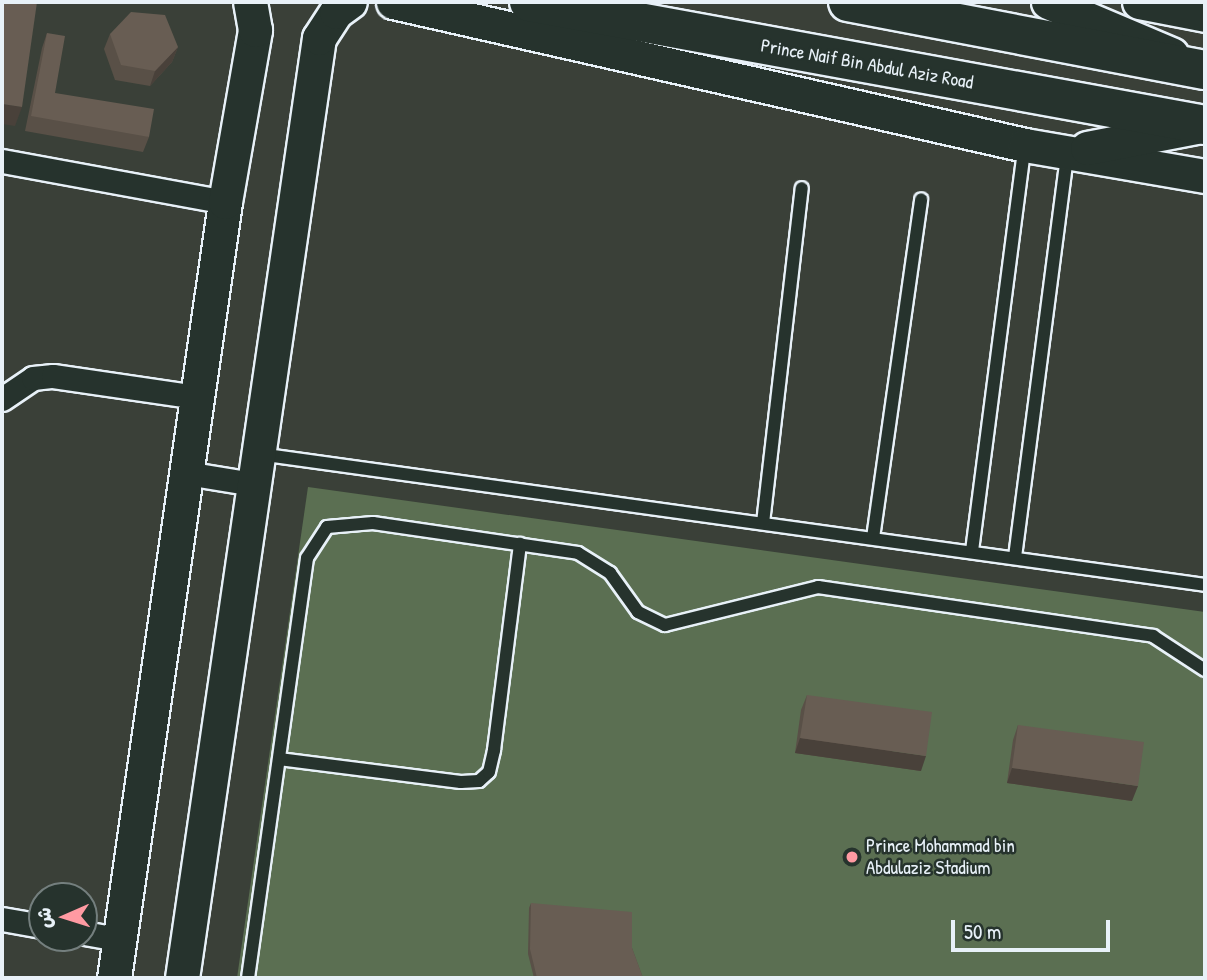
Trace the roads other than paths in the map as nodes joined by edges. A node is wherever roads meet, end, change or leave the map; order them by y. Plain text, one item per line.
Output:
1 (250, 2) edge
2 (350, 2) edge
3 (393, 2) edge
4 (529, 2) edge
5 (848, 2) edge
6 (1048, 2) edge
7 (1139, 2) edge
8 (1205, 15) edge
9 (1205, 69) edge
10 (1205, 125) edge
11 (1025, 145) junction
12 (1068, 151) junction
13 (2, 161) edge
14 (1205, 176) edge
15 (802, 188) dead end
16 (921, 199) dead end
17 (225, 202) junction
18 (197, 397) junction
19 (2, 399) edge
20 (255, 469) junction
21 (186, 473) junction
22 (762, 523) junction
23 (873, 538) junction
24 (520, 544) junction
25 (972, 551) junction
26 (1015, 557) junction
27 (1205, 585) edge
28 (1205, 670) edge
29 (279, 759) junction
30 (2, 919) edge
31 (28, 924) edge
32 (98, 935) edge
33 (119, 939) junction
34 (114, 978) edge
35 (182, 978) edge
36 (248, 978) edge

1 - 17 street
2 - 20 street
3 - 11 street
4 - 10 highway, Prince Naif Bin Abdul Aziz Road
5 - 9 highway
6 - 9 street
7 - 8 street
10 - 12 street
11 - 12 street
11 - 25 lane
12 - 14 street
12 - 26 lane
13 - 17 street
15 - 22 lane
16 - 23 lane
17 - 18 street
18 - 19 street
18 - 21 street
20 - 21 street
20 - 22 lane
20 - 35 street
21 - 33 street
22 - 23 lane
23 - 25 lane
24 - 28 lane
24 - 29 lane
24 - 29 lane
25 - 26 lane
26 - 27 lane
29 - 36 lane
30 - 31 street
32 - 33 street
33 - 34 street

